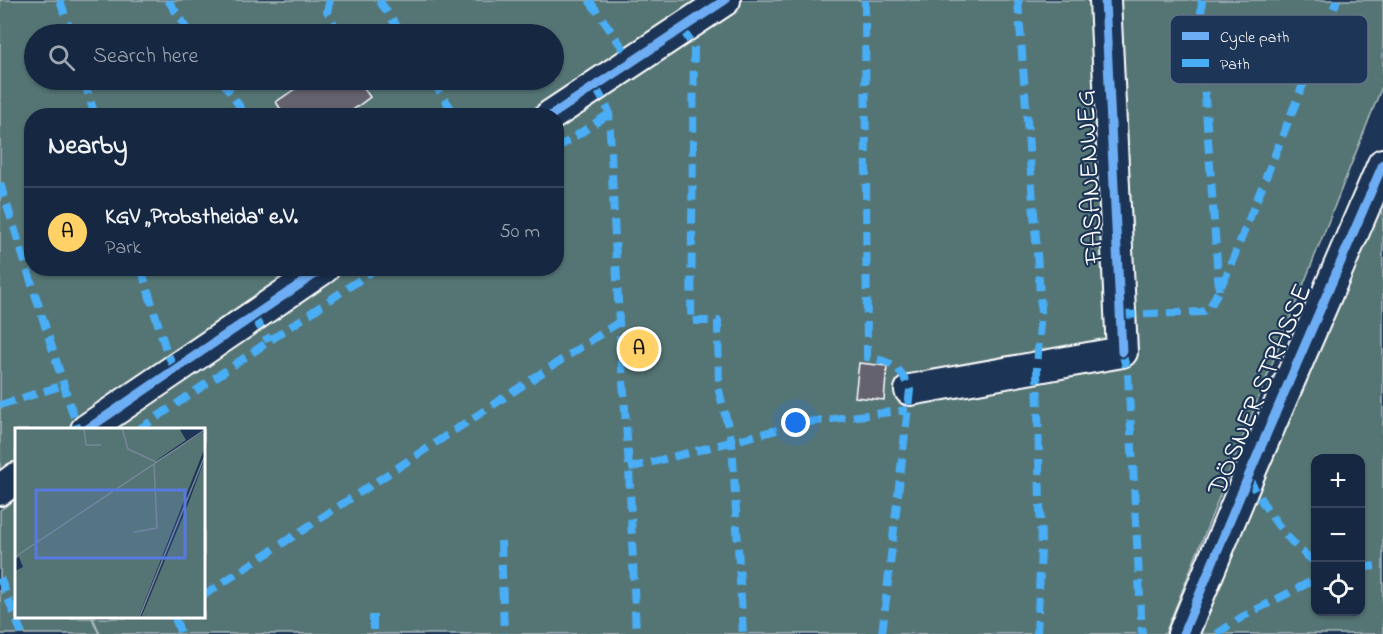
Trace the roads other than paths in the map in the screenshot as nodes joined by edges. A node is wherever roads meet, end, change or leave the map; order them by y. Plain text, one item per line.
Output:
1 (725, 0) edge
2 (1105, 0) edge
3 (562, 108) edge
4 (1383, 164) edge
5 (312, 276) edge
6 (910, 390) dead end
7 (89, 428) edge
8 (15, 479) edge
9 (0, 490) edge
10 (1183, 634) edge

1 - 3 street
2 - 6 street, FASANENWEG
4 - 10 street, DÖSNER STRASSE
5 - 7 street
8 - 9 street

